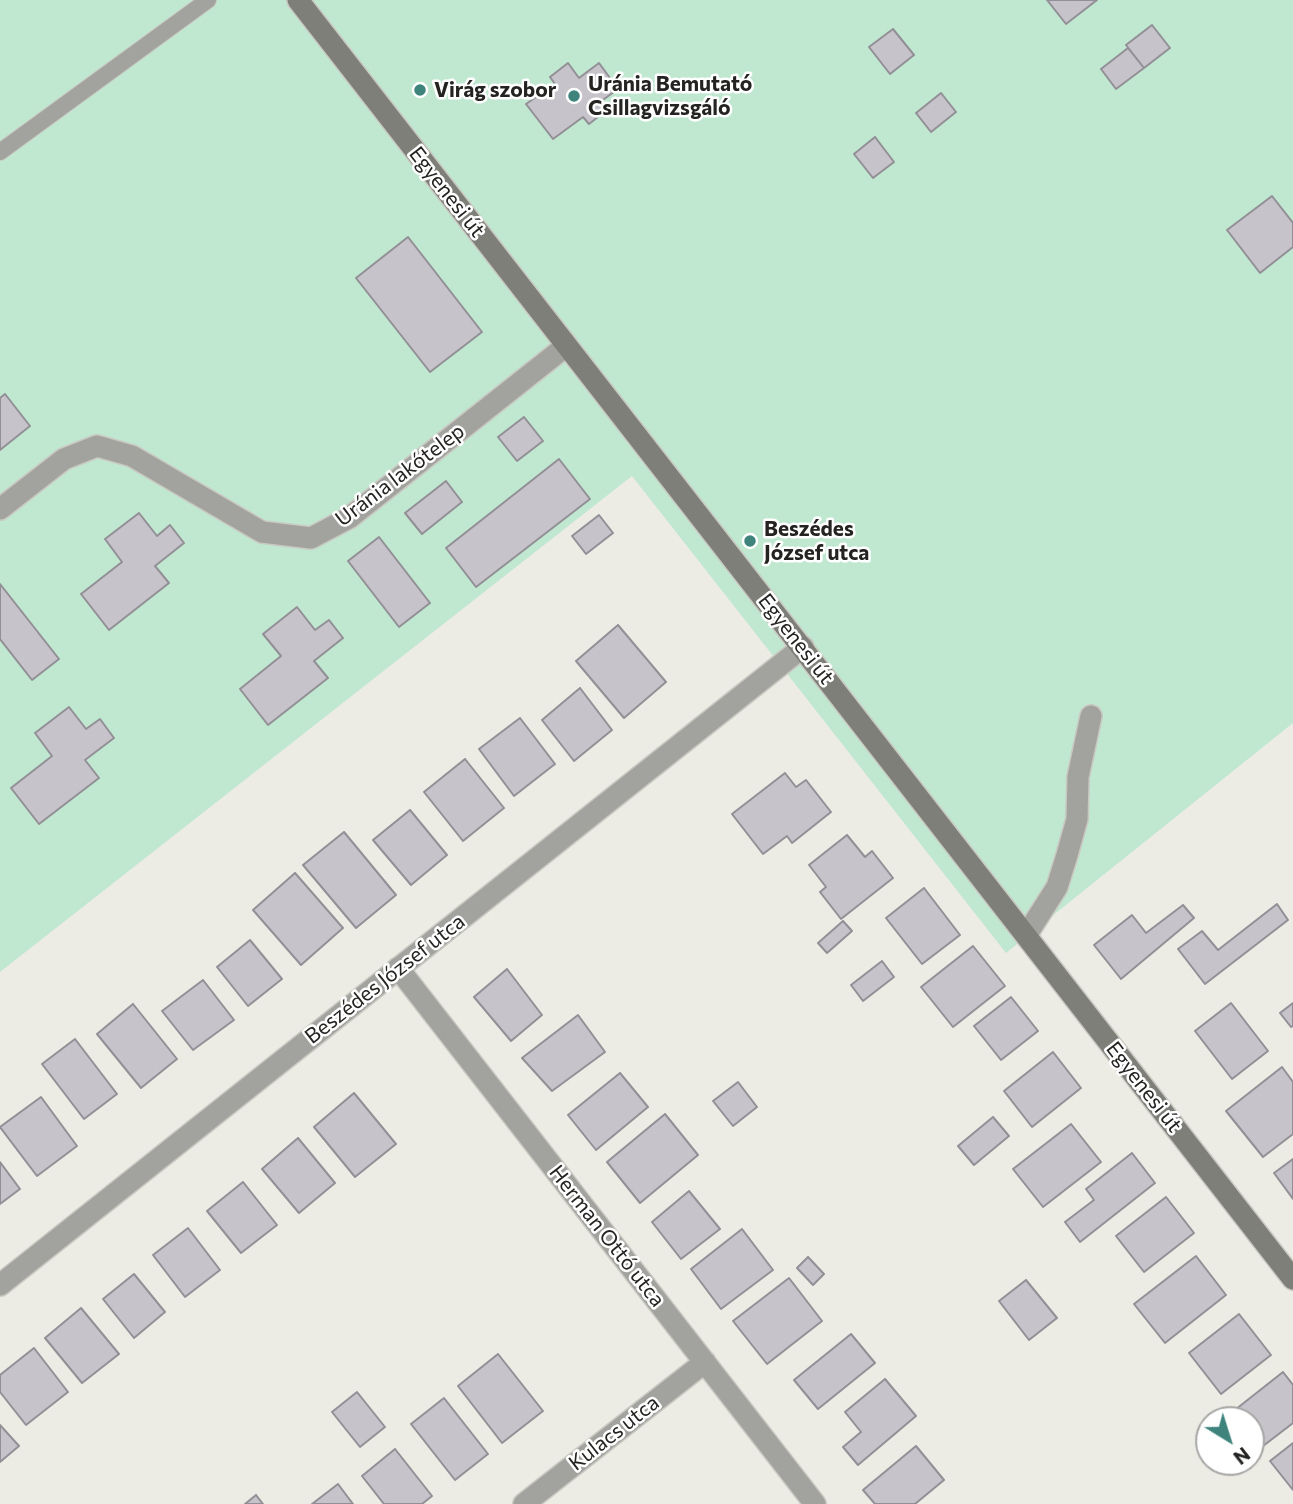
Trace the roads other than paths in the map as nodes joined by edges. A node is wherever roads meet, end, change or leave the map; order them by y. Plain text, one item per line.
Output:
1 (208, 0) edge
2 (298, 0) edge
3 (0, 152) edge
4 (566, 346) junction
5 (0, 509) edge
6 (803, 647) junction
7 (1091, 716) dead end
8 (1027, 934) junction
9 (398, 968) junction
10 (1293, 1279) edge
11 (0, 1285) edge
12 (705, 1362) junction
13 (550, 1493) edge
14 (524, 1504) edge
15 (815, 1504) edge

1 - 3 lane
2 - 4 street, Egyenesi út
4 - 5 street, Uránia lakótelep
4 - 6 street, Egyenesi út
6 - 8 street, Egyenesi út
6 - 9 street, Beszédes József utca
7 - 8 street
8 - 10 street, Egyenesi út
9 - 11 street, Beszédes József utca
9 - 12 street, Herman Ottó utca
12 - 13 street, Kulacs utca
12 - 15 street, Herman Ottó utca
13 - 14 street, Kulacs utca

